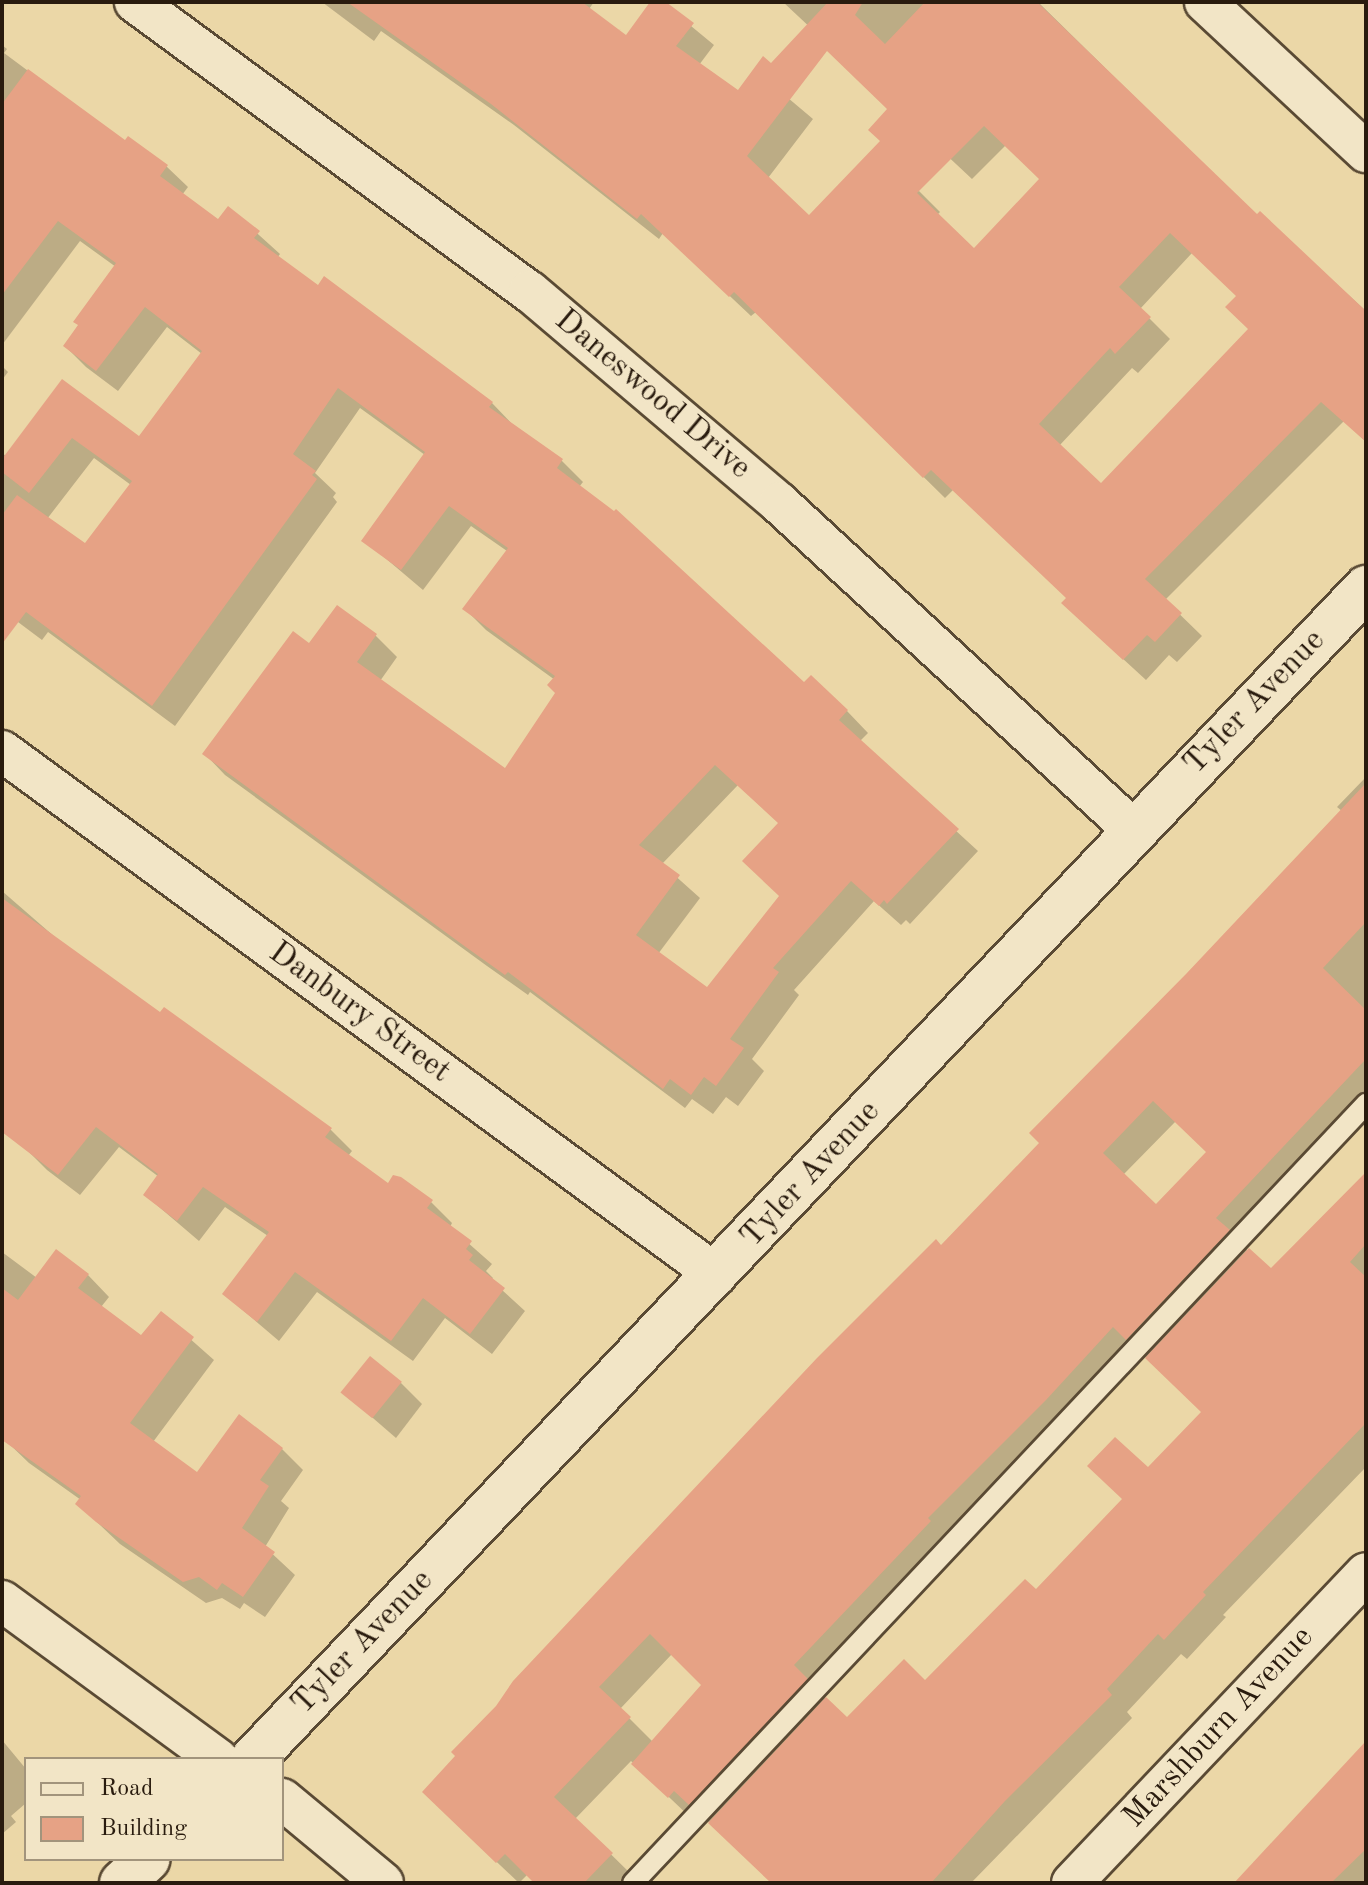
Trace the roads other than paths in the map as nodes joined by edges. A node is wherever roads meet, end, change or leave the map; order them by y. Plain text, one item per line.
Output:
1 (135, 2) edge
2 (1205, 2) edge
3 (1366, 152) edge
4 (1366, 588) edge
5 (2, 751) edge
6 (1133, 830) junction
7 (1366, 1104) edge
8 (717, 1275) junction
9 (1366, 1573) edge
10 (2, 1601) edge
11 (215, 1757) edge
12 (255, 1757) edge
13 (284, 1801) edge
14 (146, 1861) edge
15 (122, 1883) edge
16 (383, 1883) edge
17 (633, 1883) edge
18 (1072, 1883) edge

1 - 6 street, Daneswood Drive
2 - 3 street
4 - 6 street, Tyler Avenue
5 - 8 street, Danbury Street
6 - 8 street, Tyler Avenue
7 - 17 lane
8 - 12 street, Tyler Avenue
9 - 18 street, Marshburn Avenue
10 - 11 street
13 - 16 street
14 - 15 street

